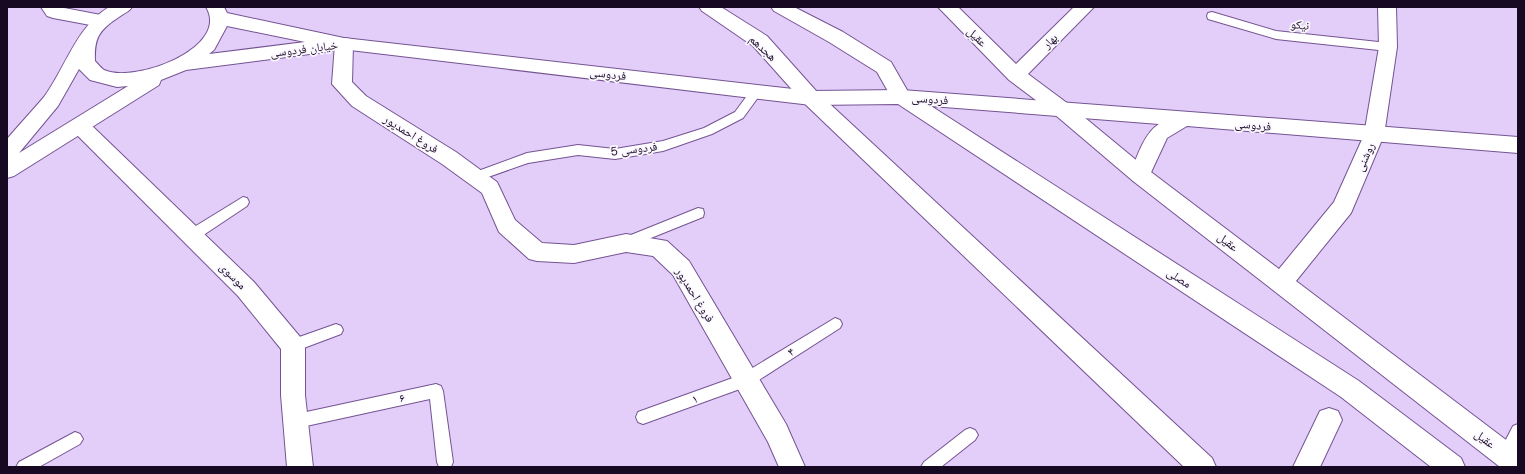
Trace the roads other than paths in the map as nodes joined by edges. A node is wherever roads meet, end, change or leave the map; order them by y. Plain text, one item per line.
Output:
1 (50, 7) edge
2 (123, 7) edge
3 (708, 7) edge
4 (780, 7) edge
5 (947, 7) edge
6 (1085, 7) edge
7 (1387, 7) edge
8 (219, 10) edge
9 (1212, 16) dead end
10 (102, 21) junction
11 (87, 38) junction
12 (344, 44) junction
13 (1388, 47) junction
14 (185, 64) junction
15 (1016, 75) junction
16 (158, 76) junction
17 (756, 92) junction
18 (901, 97) junction
19 (811, 98) junction
20 (1060, 108) junction
21 (1184, 119) junction
22 (80, 126) junction
23 (1374, 136) junction
24 (1518, 145) edge
25 (7, 153) edge
26 (7, 170) edge
27 (1140, 175) junction
28 (474, 177) junction
29 (243, 202) dead end
30 (698, 213) dead end
31 (191, 236) junction
32 (626, 243) junction
33 (1281, 283) junction
34 (835, 324) dead end
35 (336, 330) dead end
36 (293, 346) junction
37 (746, 380) junction
38 (643, 417) dead end
39 (1329, 420) dead end
40 (297, 421) junction
41 (1518, 431) edge
42 (970, 435) dead end
43 (75, 439) dead end
44 (1512, 460) edge
45 (446, 462) dead end
46 (24, 467) edge
47 (300, 467) edge
48 (792, 467) edge
49 (929, 467) edge
50 (1203, 467) edge
51 (1306, 467) edge
52 (1452, 467) edge

1 - 10 street
2 - 10 street
3 - 19 street, هجدهم
4 - 18 street
5 - 15 street, عقیل
6 - 15 street, بهار
7 - 13 street, روشنی
8 - 12 street, خیابان فردوسی
8 - 14 street
9 - 13 lane, نیکو
10 - 11 street
11 - 16 street
11 - 25 street
12 - 14 street, خیابان فردوسی
12 - 17 street, فردوسی
12 - 28 street, فروغ احمدپور
13 - 23 street, روشنی
14 - 16 street
15 - 20 street, عقیل
16 - 22 street
17 - 19 street, فردوسی
17 - 28 lane, 5 فردوسی
18 - 19 street, فردوسی
18 - 20 street, فردوسی
18 - 52 street, مصلی
19 - 50 street, هجدهم
20 - 21 street, فردوسی
20 - 27 street, عقیل
21 - 23 street, فردوسی
21 - 27 street
22 - 26 street
22 - 31 street, موسوی
23 - 24 street, فردوسی
23 - 33 street, روشنی
27 - 33 street, عقیل
28 - 32 street, فروغ احمدپور
29 - 31 lane
30 - 32 lane
31 - 36 street, موسوی
32 - 37 street, فروغ احمدپور
33 - 44 street, عقیل
34 - 37 lane, ۴
35 - 36 lane
36 - 40 street
37 - 38 lane, ۱
37 - 48 street, فروغ احمدپور
39 - 51 street
40 - 45 lane, ۶
40 - 47 street
41 - 44 lane
42 - 49 lane
43 - 46 lane

